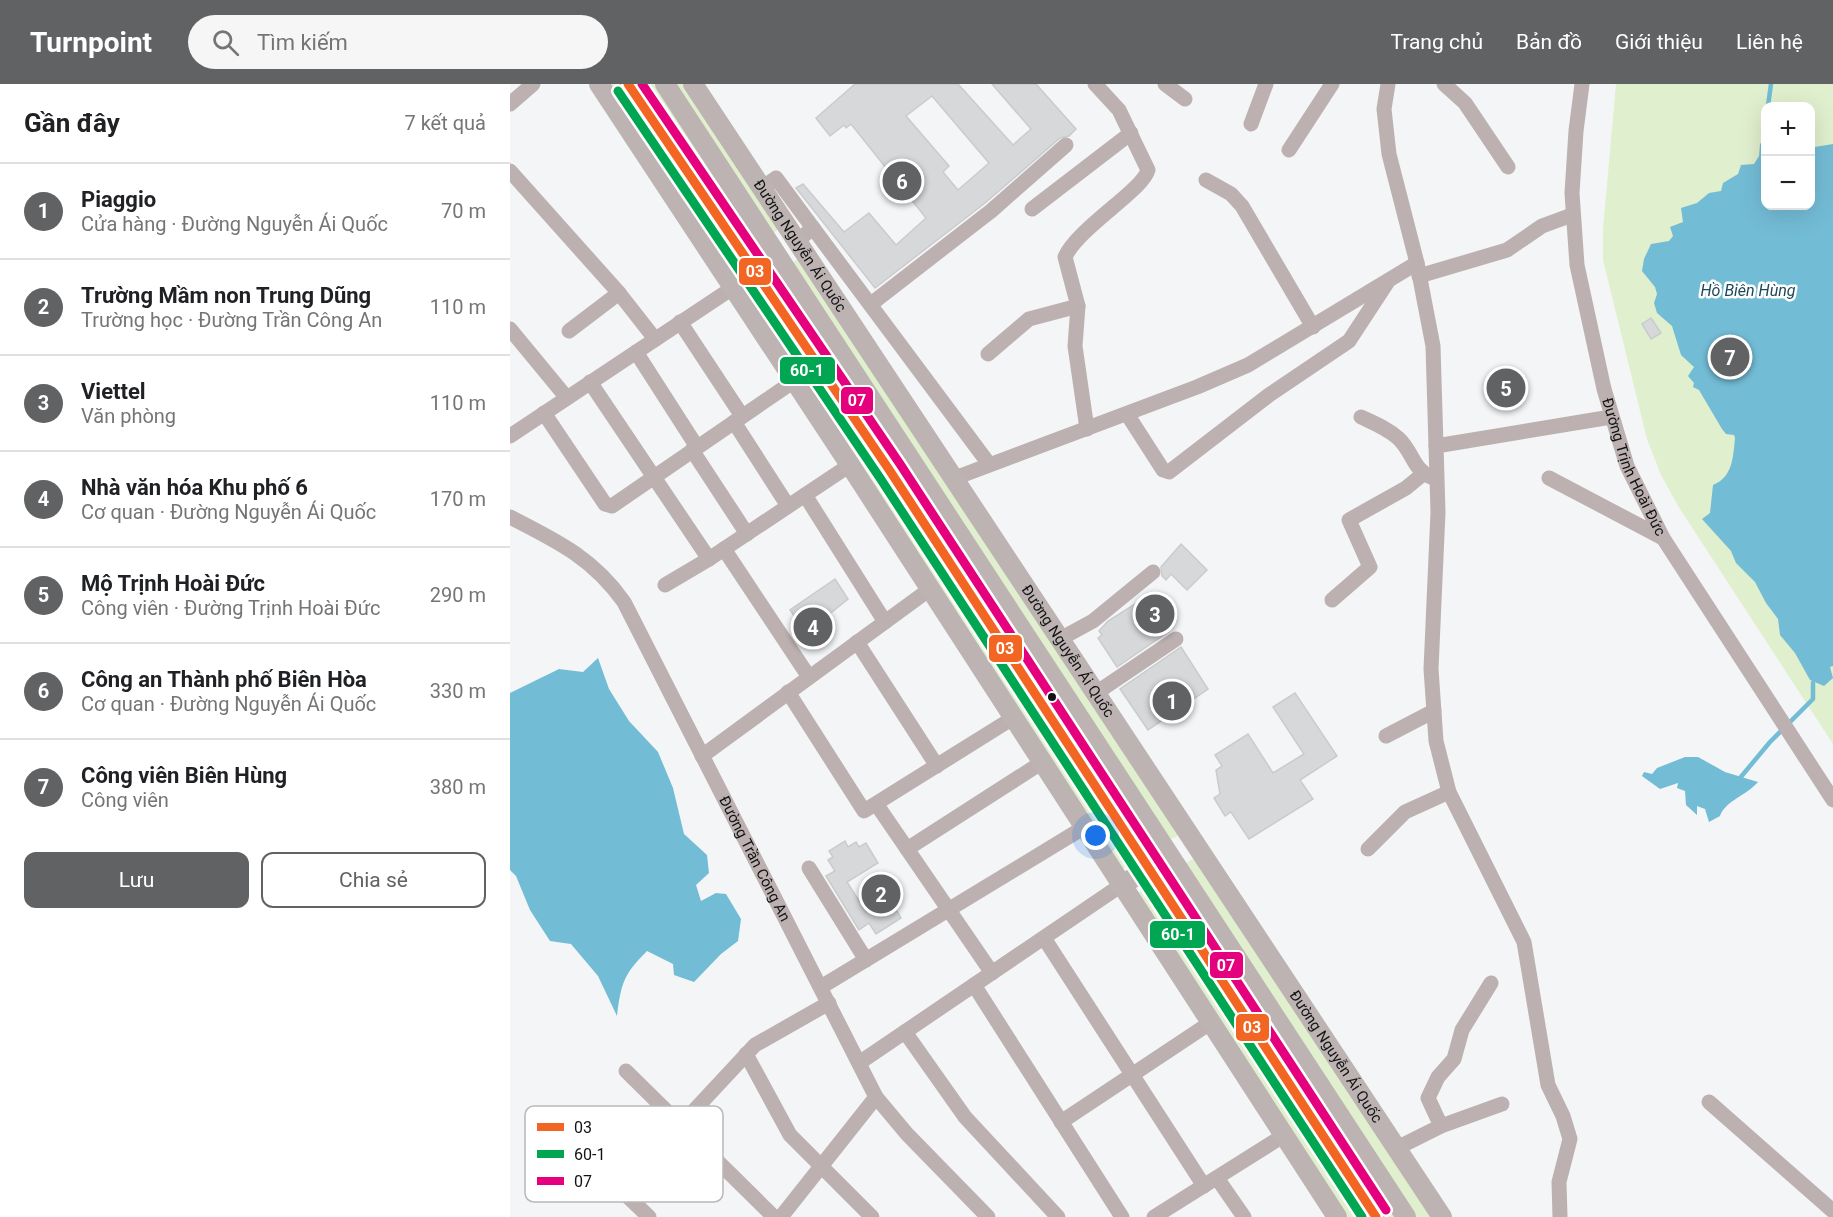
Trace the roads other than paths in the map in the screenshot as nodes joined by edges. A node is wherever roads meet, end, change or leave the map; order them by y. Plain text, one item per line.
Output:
1 (533, 84) edge
2 (599, 84) edge
3 (628, 84) edge
4 (665, 84) edge
5 (1095, 84) edge
6 (1165, 84) edge
7 (1266, 84) edge
8 (1332, 84) edge
9 (1444, 84) edge
10 (1582, 84) edge
11 (1384, 85) edge
12 (698, 86) edge
13 (1185, 99) dead end
14 (510, 104) edge
15 (1251, 124) dead end
16 (1131, 134) junction
17 (1066, 145) dead end
18 (1289, 150) dead end
19 (1508, 167) dead end
20 (510, 171) edge
21 (1206, 180) dead end
22 (762, 188) junction
23 (1032, 209) dead end
24 (1572, 215) junction
25 (813, 228) junction
26 (797, 241) junction
27 (777, 256) junction
28 (1418, 269) junction
29 (754, 272) junction
30 (1390, 279) junction
31 (734, 286) junction
32 (619, 293) junction
33 (871, 304) junction
34 (1078, 306) junction
35 (680, 322) junction
36 (1313, 327) junction
37 (510, 329) edge
38 (569, 332) dead end
39 (655, 339) junction
40 (636, 352) junction
41 (988, 354) dead end
42 (794, 381) junction
43 (590, 382) junction
44 (567, 398) junction
45 (544, 413) junction
46 (1127, 414) junction
47 (1361, 417) dead end
48 (1611, 417) junction
49 (738, 419) junction
50 (1087, 429) junction
51 (510, 436) edge
52 (1436, 446) junction
53 (695, 449) junction
54 (989, 464) junction
55 (850, 465) junction
56 (654, 477) junction
57 (1430, 477) junction
58 (955, 478) junction
59 (1549, 478) dead end
60 (805, 495) junction
61 (788, 506) junction
62 (510, 517) edge
63 (747, 534) junction
64 (1663, 538) junction
65 (724, 549) junction
66 (709, 559) junction
67 (1153, 572) dead end
68 (665, 585) dead end
69 (930, 589) junction
70 (1332, 600) dead end
71 (885, 622) junction
72 (1060, 639) junction
73 (1176, 639) dead end
74 (857, 642) junction
75 (809, 677) junction
76 (788, 692) junction
77 (1096, 693) junction
78 (1434, 711) junction
79 (1013, 718) junction
80 (1386, 736) dead end
81 (702, 756) junction
82 (1041, 762) junction
83 (937, 766) junction
84 (1449, 792) junction
85 (1833, 800) edge
86 (877, 805) junction
87 (1083, 828) junction
88 (1192, 841) junction
89 (907, 849) junction
90 (1368, 849) dead end
91 (1170, 855) junction
92 (809, 868) dead end
93 (1150, 868) junction
94 (1120, 886) junction
95 (948, 910) junction
96 (1044, 938) junction
97 (866, 960) junction
98 (992, 973) junction
99 (1491, 983) dead end
100 (974, 985) junction
101 (821, 987) junction
102 (829, 1003) junction
103 (1210, 1023) junction
104 (905, 1032) junction
105 (746, 1054) junction
106 (859, 1063) junction
107 (626, 1071) dead end
108 (1132, 1074) junction
109 (876, 1097) junction
110 (1709, 1102) dead end
111 (1502, 1104) dead end
112 (662, 1106) edge
113 (696, 1106) edge
114 (1061, 1122) junction
115 (1441, 1126) junction
116 (1283, 1136) junction
117 (1397, 1148) junction
118 (723, 1166) edge
119 (821, 1167) junction
120 (1210, 1182) junction
121 (633, 1202) edge
122 (1833, 1211) edge
123 (1160, 1215) edge
124 (650, 1217) edge
125 (774, 1217) edge
126 (781, 1217) edge
127 (872, 1217) edge
128 (988, 1217) edge
129 (1058, 1217) edge
130 (1122, 1217) edge
131 (1244, 1217) edge
132 (1337, 1217) edge
133 (1376, 1217) edge
134 (1406, 1217) edge
135 (1442, 1217) edge
136 (1560, 1217) edge

1 - 14 street
2 - 31 main road
3 - 29 main road
4 - 27 main road, Đường Nguyễn Ái Quốc
5 - 16 street
6 - 13 street
7 - 15 street
8 - 18 street
9 - 19 street
10 - 24 street, Đường Trịnh Hoài Đức
11 - 28 street
12 - 22 main road, Đường Nguyễn Ái Quốc
16 - 23 street
16 - 34 street
17 - 33 street
20 - 32 street
21 - 36 street
22 - 25 street
22 - 26 main road, Đường Nguyễn Ái Quốc
24 - 28 street
24 - 48 street, Đường Trịnh Hoài Đức
25 - 26 street
25 - 33 street
26 - 27 main road
26 - 58 main road, Đường Nguyễn Ái Quốc
27 - 29 main road
27 - 91 main road, Đường Nguyễn Ái Quốc
28 - 30 street
28 - 52 street
29 - 31 main road
29 - 93 main road
30 - 36 street
30 - 46 street
31 - 35 street
31 - 42 main road
32 - 38 street
32 - 39 street
33 - 54 street
34 - 41 street
34 - 50 street
35 - 39 street
35 - 49 street
36 - 46 street
37 - 44 street
39 - 40 street
40 - 43 street
40 - 53 street
42 - 49 street
42 - 55 main road
43 - 44 street
43 - 56 street
44 - 45 street
45 - 51 street
45 - 56 street
46 - 50 street
47 - 57 street
48 - 52 street
48 - 64 street, Đường Trịnh Hoài Đức
49 - 53 street
49 - 61 street
50 - 54 street
52 - 57 street
53 - 56 street
53 - 63 street
54 - 58 street
55 - 60 street
55 - 69 main road
56 - 66 street
57 - 70 street
57 - 78 street
58 - 72 main road, Đường Nguyễn Ái Quốc
59 - 64 street
60 - 61 street
60 - 71 street
61 - 63 street
62 - 81 street, Đường Trần Công An
63 - 65 street
64 - 85 street, Đường Trịnh Hoài Đức
65 - 66 street
65 - 75 street
66 - 68 street
67 - 72 street
69 - 71 street
69 - 79 main road
71 - 74 street
72 - 77 main road, Đường Nguyễn Ái Quốc
73 - 77 street
74 - 75 street
74 - 83 street
75 - 76 street
76 - 81 street
76 - 86 street
77 - 88 main road, Đường Nguyễn Ái Quốc
78 - 80 street
78 - 84 street
79 - 82 main road
79 - 83 street
81 - 101 street, Đường Trần Công An
82 - 87 main road
82 - 89 street
83 - 86 street
84 - 90 street
84 - 136 street
86 - 89 street
87 - 94 main road
87 - 95 street
88 - 91 main road
88 - 117 main road, Đường Nguyễn Ái Quốc
89 - 95 street
91 - 93 main road
91 - 134 main road, Đường Nguyễn Ái Quốc
92 - 97 street
93 - 94 main road
93 - 133 main road
94 - 96 street
94 - 103 main road
95 - 97 street
95 - 98 street
96 - 98 street
96 - 108 street
97 - 101 street
98 - 100 street
99 - 115 street
100 - 104 street
100 - 114 street
101 - 102 street, Đường Trần Công An
102 - 105 street
102 - 106 street, Đường Trần Công An
103 - 108 street
103 - 116 main road
104 - 106 street
104 - 129 street
105 - 113 street
105 - 119 street
106 - 109 street, Đường Trần Công An
107 - 112 street
108 - 114 street
108 - 120 street
109 - 119 street
109 - 128 street, Đường Trần Công An
110 - 122 street
111 - 115 street
114 - 130 street
115 - 117 street
116 - 120 street
116 - 132 main road
117 - 135 main road, Đường Nguyễn Ái Quốc
118 - 125 street
119 - 126 street
119 - 127 street
120 - 123 street
120 - 131 street
121 - 124 street

